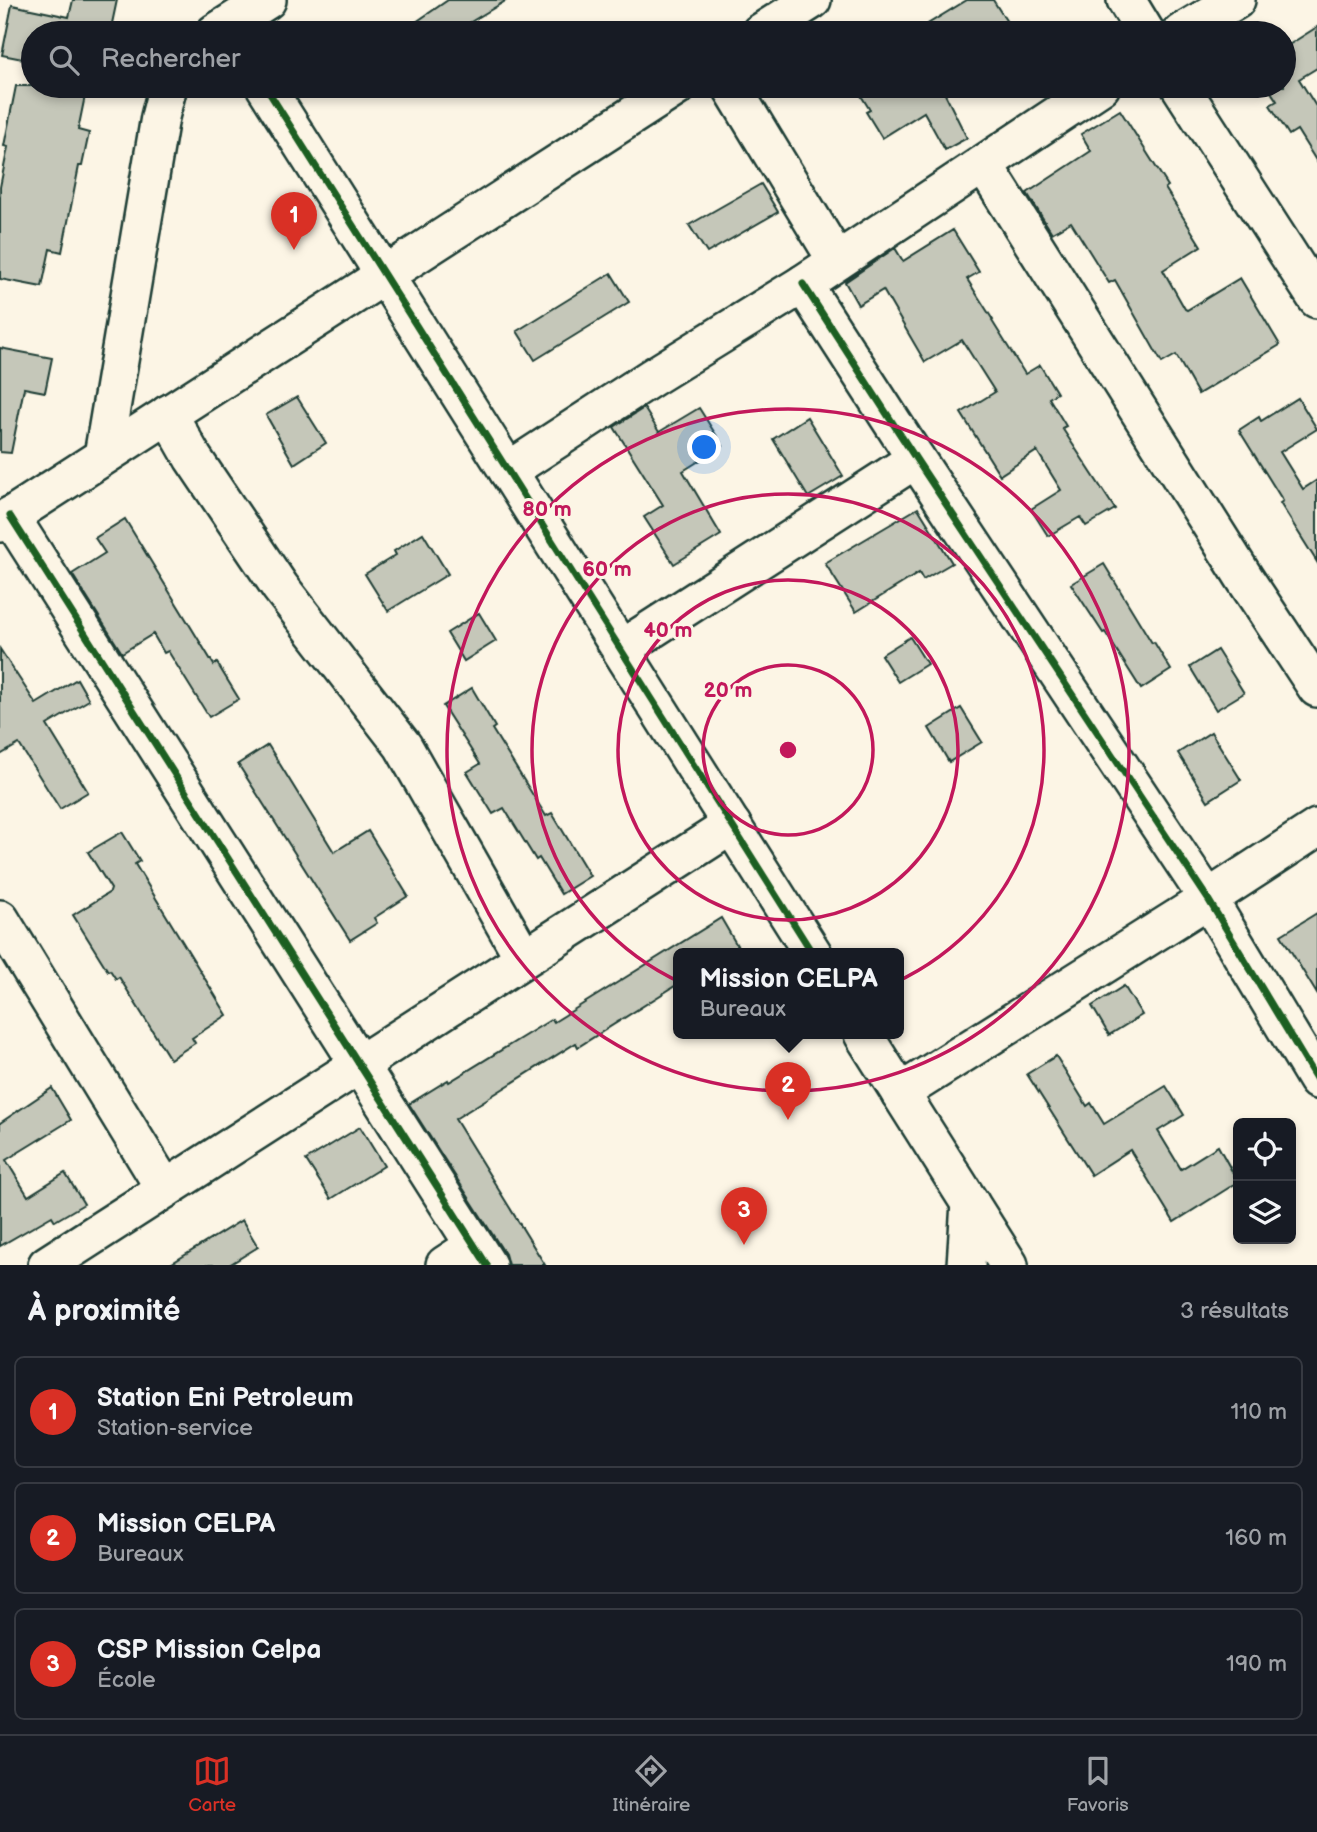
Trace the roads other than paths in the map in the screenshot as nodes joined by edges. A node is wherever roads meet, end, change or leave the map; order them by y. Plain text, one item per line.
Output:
1 (267, 0) edge
2 (812, 0) edge
3 (1126, 0) edge
4 (1237, 0) edge
5 (225, 21) edge
6 (779, 21) edge
7 (1139, 21) edge
8 (1201, 21) edge
9 (165, 98) edge
10 (273, 98) edge
11 (659, 98) edge
12 (739, 98) edge
13 (1083, 98) edge
14 (1188, 98) edge
15 (984, 165) junction
16 (837, 261) junction
17 (384, 275) junction
18 (803, 284) junction
19 (1317, 299) edge
20 (168, 414) junction
21 (103, 456) junction
22 (916, 459) junction
23 (508, 471) junction
24 (5, 519) edge
25 (621, 649) junction
26 (1317, 688) edge
27 (732, 825) junction
28 (1317, 828) edge
29 (1208, 899) junction
30 (0, 919) edge
31 (809, 948) edge
32 (524, 958) junction
33 (866, 1039) edge
34 (359, 1064) junction
35 (1317, 1080) edge
36 (900, 1093) junction
37 (165, 1189) junction
38 (970, 1203) junction
39 (469, 1259) edge
40 (47, 1265) edge
41 (966, 1265) edge
42 (1009, 1265) edge

1 - 5 street
2 - 6 street
3 - 7 street
4 - 8 street
9 - 21 street
10 - 17 street
11 - 17 street
12 - 16 street
13 - 15 street
14 - 19 street
15 - 16 street
15 - 26 street
16 - 18 street
17 - 20 street
17 - 23 street
18 - 22 street
18 - 23 street
20 - 21 street
20 - 32 street
21 - 24 street
22 - 25 street
22 - 29 street
23 - 25 street
24 - 34 street
25 - 27 street
27 - 31 street
27 - 32 street
28 - 29 street
29 - 35 street
29 - 36 street
30 - 37 street
32 - 34 street
33 - 36 street
34 - 37 street
34 - 39 street
36 - 38 street
37 - 40 street
38 - 41 street
38 - 42 street

